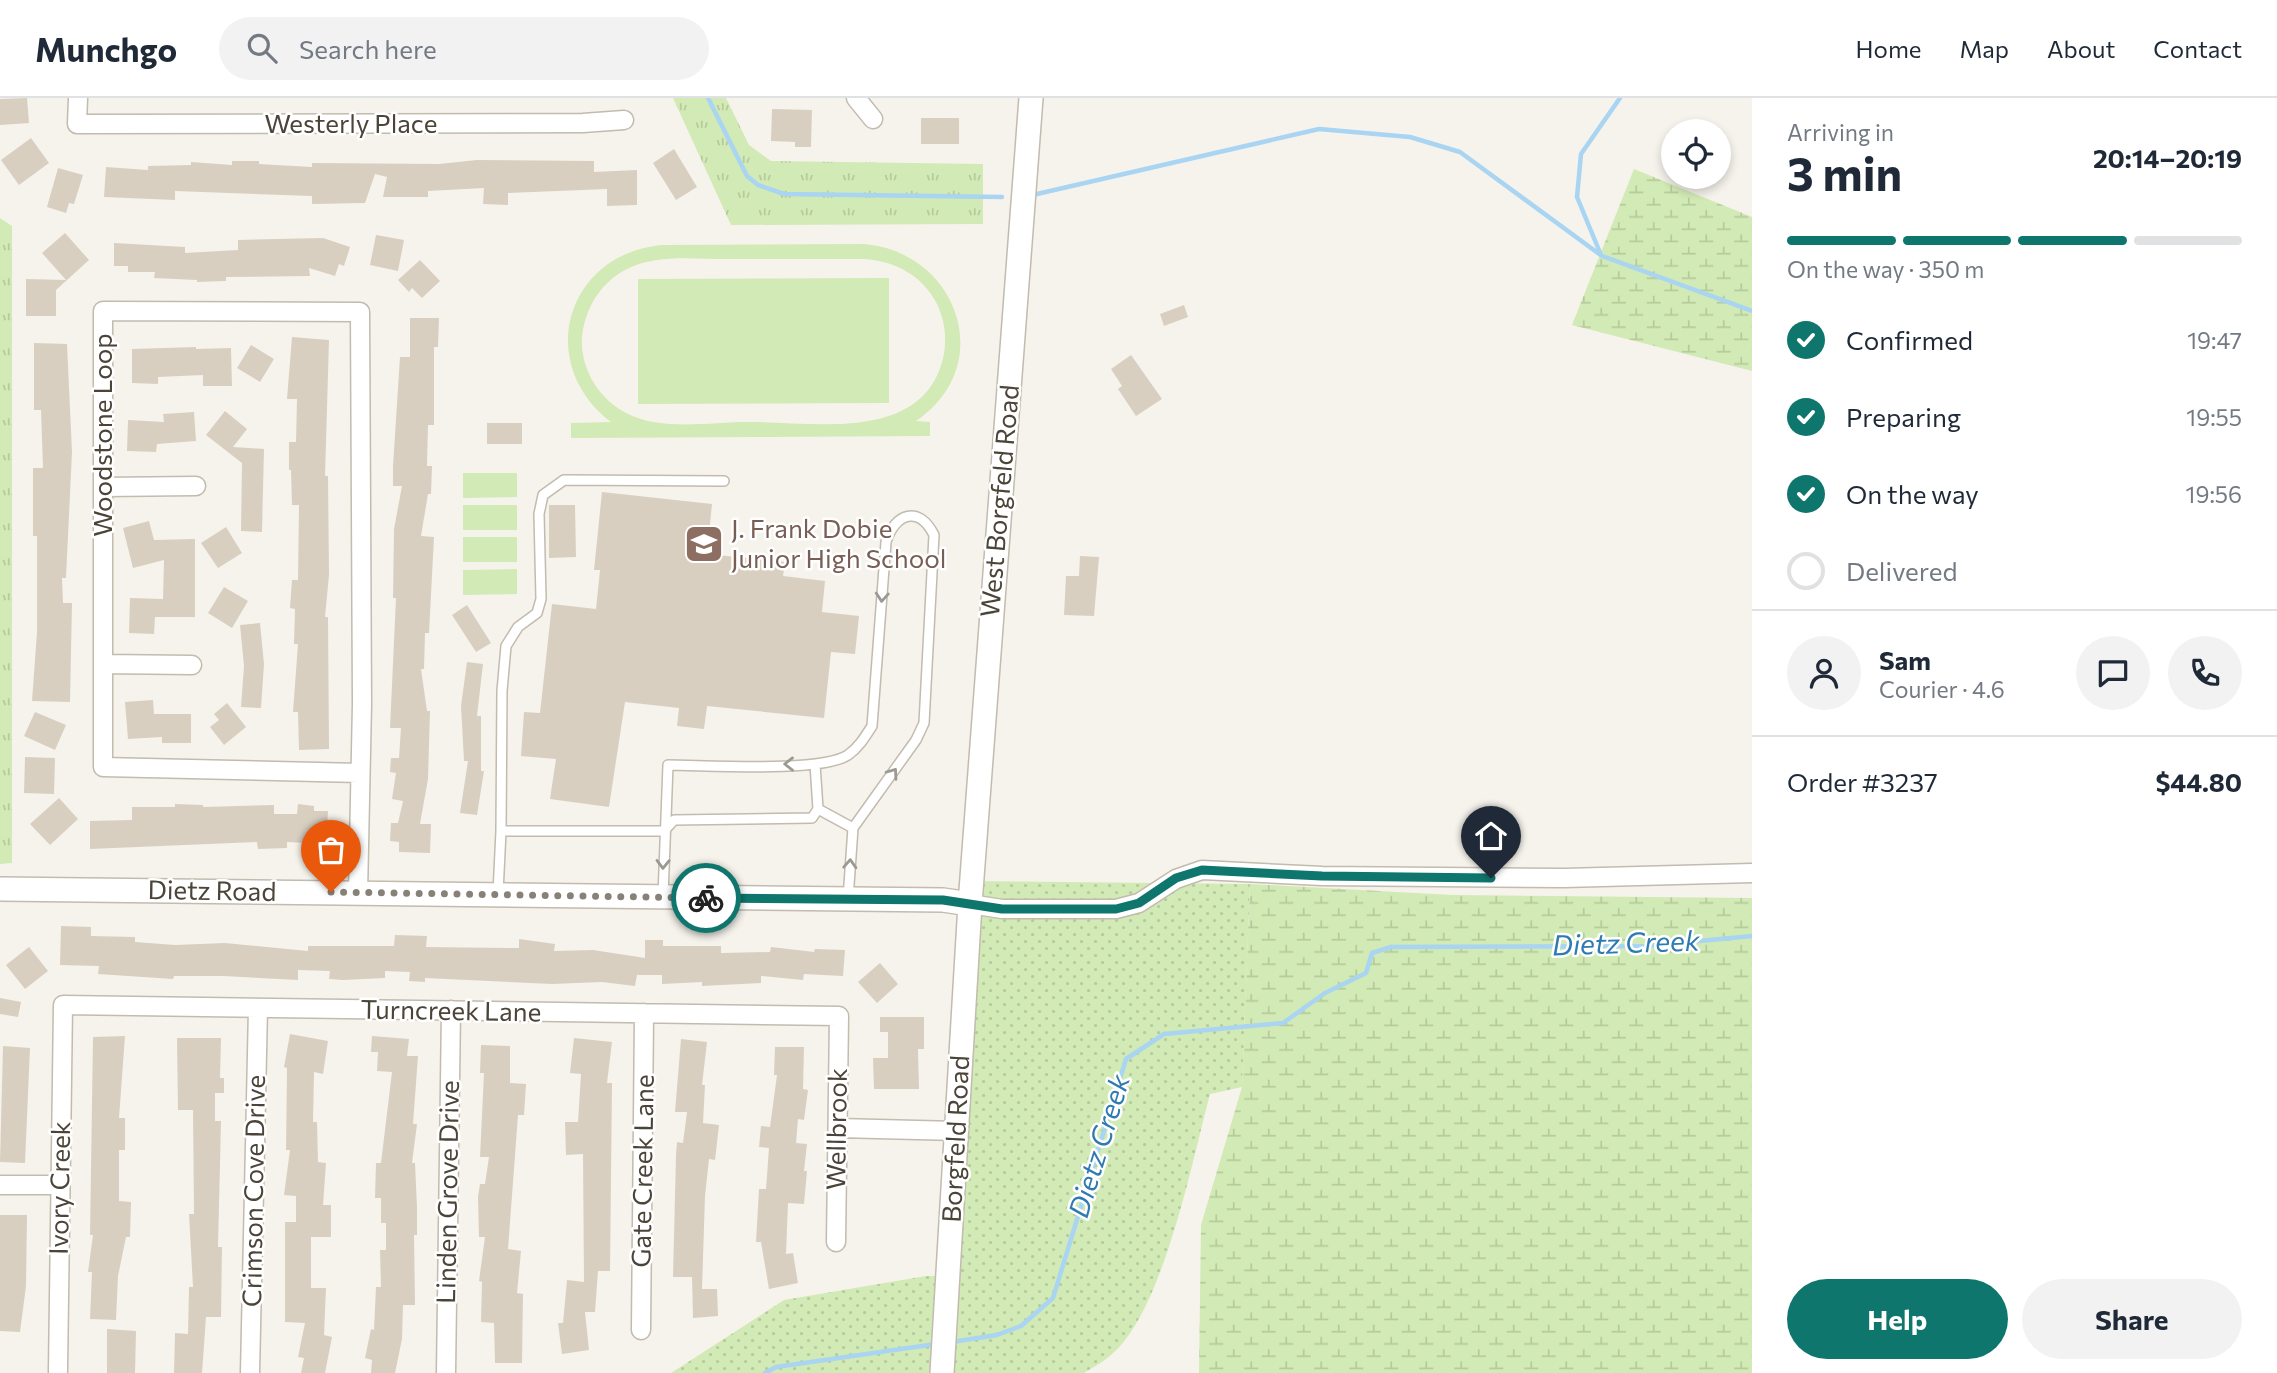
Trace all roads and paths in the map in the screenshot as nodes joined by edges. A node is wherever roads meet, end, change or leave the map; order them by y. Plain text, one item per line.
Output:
1 (78, 98) edge
2 (856, 98) edge
3 (1031, 98) edge
4 (873, 119) dead end
5 (624, 121) dead end
6 (724, 481) dead end
7 (196, 486) dead end
8 (103, 487) junction
9 (103, 664) junction
10 (192, 665) dead end
11 (815, 764) junction
12 (360, 773) junction
13 (818, 809) junction
14 (853, 828) junction
15 (501, 831) junction
16 (664, 831) junction
17 (1752, 873) edge
18 (0, 889) edge
19 (358, 893) junction
20 (498, 895) junction
21 (663, 897) junction
22 (848, 900) junction
23 (970, 904) junction
24 (63, 1005) joint
25 (258, 1008) junction
26 (451, 1010) junction
27 (644, 1013) junction
28 (839, 1016) joint
29 (838, 1128) junction
30 (957, 1131) junction
31 (0, 1185) edge
32 (60, 1185) junction
33 (835, 1242) dead end
34 (641, 1330) dead end
35 (58, 1371) dead end
36 (250, 1373) edge
37 (446, 1373) edge
38 (942, 1373) edge

1 - 5 street, Westerly Place
2 - 4 street
3 - 23 street, West Borgfeld Road
6 - 15 lane
7 - 8 street
8 - 9 street, Woodstone Loop
8 - 12 street, Woodstone Loop
9 - 10 street
9 - 12 street, Woodstone Loop
11 - 13 lane
14 -> 11 lane
11 -> 16 lane
12 - 19 street, Woodstone Loop
13 - 14 lane
13 - 16 lane
22 -> 14 lane
15 - 16 lane
15 - 20 lane
16 -> 21 lane
17 - 23 street
18 - 19 street, Dietz Road
19 - 20 street, Dietz Road
20 - 21 street, Dietz Road
21 - 22 street, Dietz Road
22 - 23 street, Dietz Road
23 - 30 street, Borgfeld Road
24 - 25 street, Turncreek Lane
24 - 32 street, Ivory Creek
25 - 26 street, Turncreek Lane
25 - 36 street, Crimson Cove Drive
26 - 27 street, Turncreek Lane
26 - 37 street, Linden Grove Drive
27 - 28 street, Turncreek Lane
27 - 34 street, Gate Creek Lane
28 - 29 street, Wellbrook
29 - 30 street
29 - 33 street, Wellbrook
30 - 38 street, Borgfeld Road
31 - 32 street
32 - 35 street, Ivory Creek

